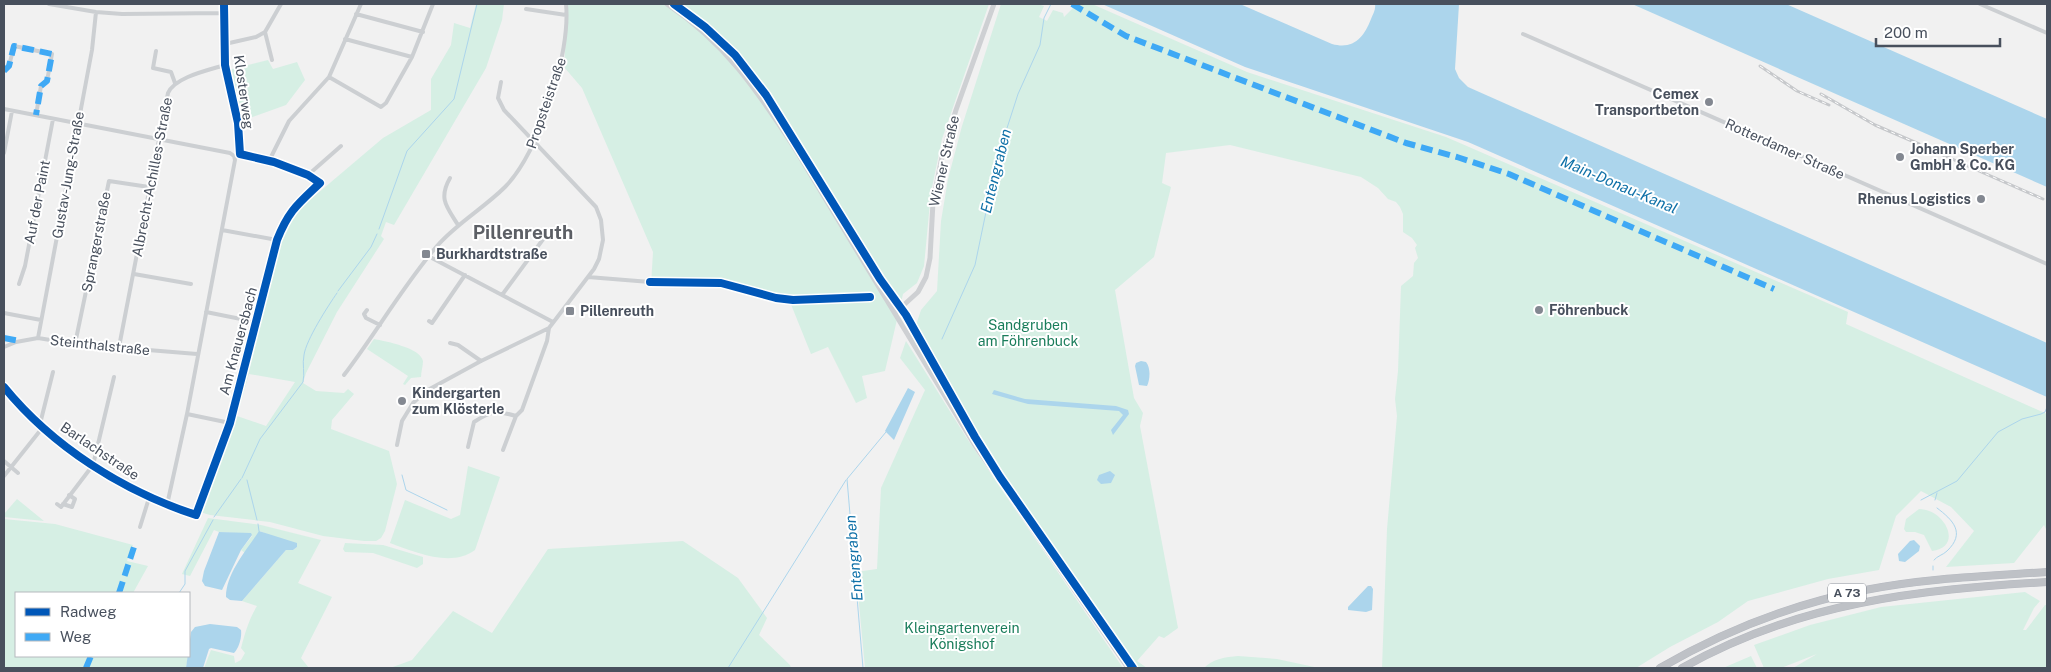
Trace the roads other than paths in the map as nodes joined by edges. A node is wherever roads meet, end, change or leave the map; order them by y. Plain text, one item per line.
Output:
1 (49, 4) edge
2 (224, 4) edge
3 (282, 4) edge
4 (361, 4) edge
5 (433, 4) edge
6 (566, 4) edge
7 (667, 4) edge
8 (994, 4) edge
9 (1980, 4) edge
10 (526, 8) dead end
11 (96, 12) junction
12 (224, 12) junction
13 (356, 14) junction
14 (566, 15) junction
15 (266, 32) junction
16 (423, 32) junction
17 (2047, 33) edge
18 (1523, 34) dead end
19 (345, 39) junction
20 (225, 44) junction
21 (156, 52) dead end
22 (412, 57) junction
23 (272, 60) dead end
24 (225, 66) junction
25 (4, 71) edge
26 (329, 77) junction
27 (501, 82) dead end
28 (176, 83) junction
29 (4, 109) edge
30 (12, 111) junction
31 (36, 115) junction
32 (54, 119) junction
33 (78, 124) junction
34 (158, 139) junction
35 (534, 141) junction
36 (341, 146) dead end
37 (4, 153) edge
38 (269, 161) junction
39 (308, 175) junction
40 (450, 178) dead end
41 (150, 187) junction
42 (458, 225) junction
43 (222, 230) junction
44 (544, 238) dead end
45 (277, 240) junction
46 (430, 257) junction
47 (2047, 264) edge
48 (134, 274) junction
49 (465, 275) junction
50 (588, 277) junction
51 (650, 282) dead end
52 (19, 284) dead end
53 (191, 284) dead end
54 (502, 295) junction
55 (367, 310) dead end
56 (4, 312) edge
57 (206, 312) junction
58 (895, 313) junction
59 (41, 320) junction
60 (429, 321) dead end
61 (256, 322) junction
62 (553, 322) junction
63 (380, 325) junction
64 (549, 328) junction
65 (38, 338) junction
66 (450, 342) dead end
67 (75, 344) junction
68 (4, 347) edge
69 (119, 347) junction
70 (197, 354) junction
71 (481, 361) junction
72 (53, 372) dead end
73 (344, 375) dead end
74 (114, 377) dead end
75 (4, 386) edge
76 (187, 414) junction
77 (516, 416) junction
78 (230, 423) junction
79 (42, 425) junction
80 (397, 445) dead end
81 (468, 447) dead end
82 (503, 450) dead end
83 (4, 461) edge
84 (93, 465) junction
85 (11, 467) junction
86 (18, 473) dead end
87 (4, 476) edge
88 (69, 495) junction
89 (149, 498) junction
90 (57, 504) dead end
91 (63, 504) junction
92 (167, 505) junction
93 (196, 515) joint
94 (140, 527) dead end
95 (2047, 572) edge
96 (2047, 582) edge
97 (1128, 668) edge
98 (1660, 668) edge
99 (1682, 668) edge

1 - 11 street
2 - 12 street, Klosterweg
3 - 15 street
4 - 13 street
5 - 16 street
6 - 14 street, Propsteistraße
7 - 58 main road
8 - 58 main road, Wiener Straße
9 - 17 street
10 - 14 street
11 - 12 street
11 - 33 street, Gustav-Jung-Straße
12 - 20 street, Klosterweg
13 - 16 street
13 - 19 street
14 - 35 street, Propsteistraße
15 - 20 street
15 - 23 street
16 - 22 street
18 - 47 street, Rotterdamer Straße
19 - 22 street
19 - 26 street
20 - 24 street, Klosterweg
21 - 28 street, Albrecht-Achilles-Straße
22 - 26 street
24 - 28 street, Albrecht-Achilles-Straße
24 - 38 street, Klosterweg
25 - 31 street
26 - 38 street
27 - 35 street
28 - 34 street, Albrecht-Achilles-Straße
29 - 30 street
30 - 31 street
30 - 37 street
31 - 32 street
32 - 33 street
32 - 52 street, Auf der Paint
33 - 34 street
33 - 59 street, Gustav-Jung-Straße
34 - 41 street, Albrecht-Achilles-Straße
34 - 43 street
35 - 42 street, Propsteistraße
35 - 50 street
36 - 39 street
38 - 39 street
39 - 45 street, Am Knauersbach
40 - 42 street
41 - 48 street, Albrecht-Achilles-Straße
41 - 67 street, Sprangerstraße
42 - 46 street, Propsteistraße
43 - 45 street
43 - 57 street
44 - 54 street
45 - 61 street, Am Knauersbach
46 - 49 street
46 - 63 street, Propsteistraße
48 - 53 street, Albrecht-Achilles-Straße
48 - 69 street, Albrecht-Achilles-Straße
49 - 54 street
49 - 60 street
50 - 51 street
50 - 62 street
54 - 62 street
55 - 63 street
56 - 59 street
57 - 61 street
57 - 70 street
58 - 97 main road
59 - 65 street, Gustav-Jung-Straße
61 - 78 street, Am Knauersbach
62 - 64 street
63 - 73 street, Propsteistraße
64 - 71 street
64 - 77 street
65 - 67 street, Steinthalstraße
65 - 68 street, Steinthalstraße
66 - 71 street
67 - 69 street, Steinthalstraße
69 - 70 street, Steinthalstraße
70 - 76 street
71 - 80 street
72 - 79 street
74 - 84 street
75 - 79 street, Barlachstraße
76 - 78 street
76 - 92 street
77 - 81 street
77 - 82 street
78 - 93 street, Am Knauersbach
79 - 84 street, Barlachstraße
79 - 85 street
83 - 85 street
84 - 88 street
84 - 89 street, Barlachstraße
85 - 86 street
85 - 87 street
88 - 91 street
88 - 91 street
89 - 92 street, Barlachstraße
89 - 94 street
90 - 91 street
92 - 93 street, Barlachstraße
95 - 98 highway, A 73
96 - 99 highway, A 73

